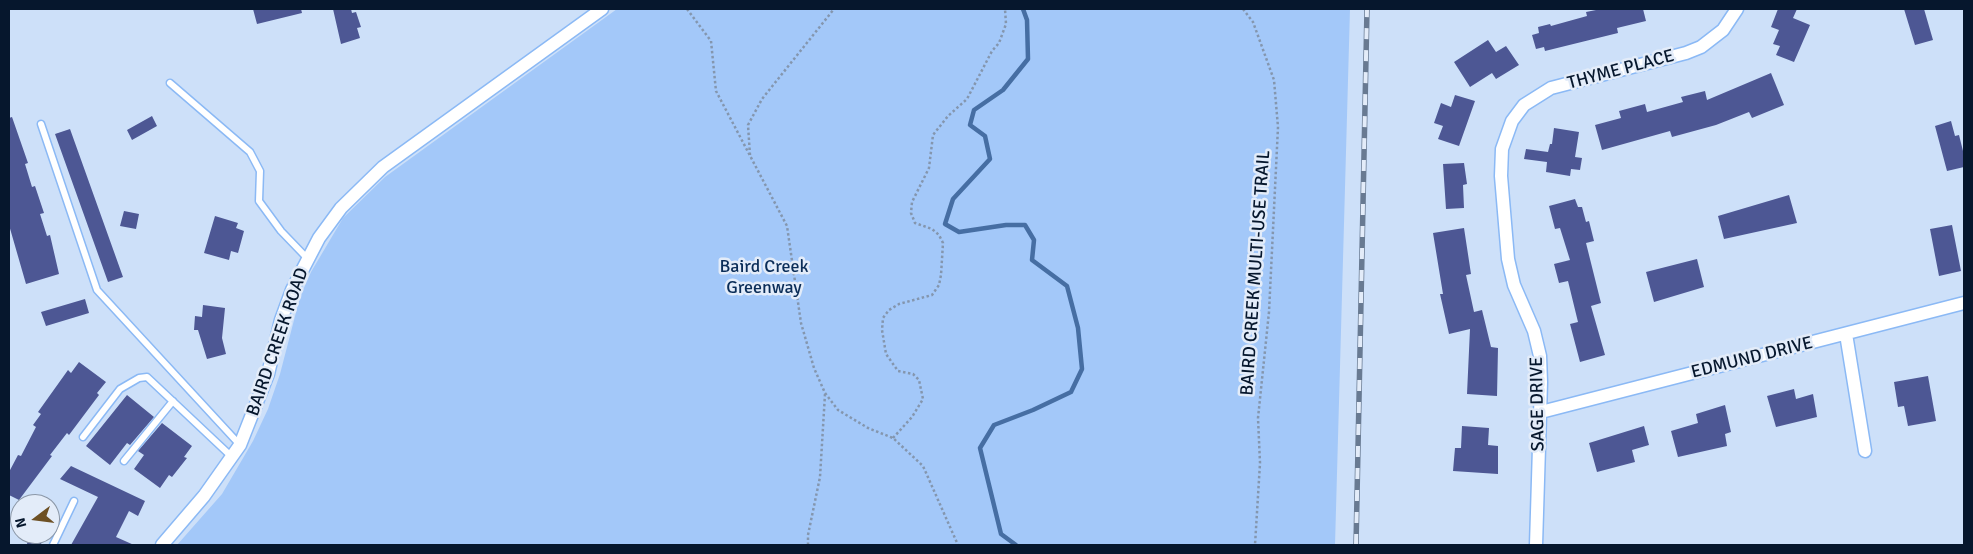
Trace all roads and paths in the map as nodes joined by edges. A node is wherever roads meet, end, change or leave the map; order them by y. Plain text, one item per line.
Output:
1 (602, 9) edge
2 (687, 9) edge
3 (834, 9) edge
4 (1005, 9) edge
5 (1243, 9) edge
6 (1734, 14) edge
7 (170, 83) dead end
8 (1512, 121) joint
9 (41, 124) dead end
10 (750, 157) junction
11 (307, 258) junction
12 (1964, 303) edge
13 (1846, 334) junction
14 (825, 393) junction
15 (172, 401) junction
16 (1541, 412) junction
17 (83, 437) dead end
18 (893, 438) junction
19 (240, 445) junction
20 (1866, 451) dead end
21 (232, 457) junction
22 (124, 461) dead end
23 (74, 501) dead end
24 (53, 545) edge
25 (162, 545) edge
26 (808, 545) edge
27 (958, 545) edge
28 (1255, 545) edge
29 (1536, 545) edge

1 - 11 street, BAIRD CREEK ROAD
2 - 10 path
3 - 10 path
4 - 18 path
5 - 28 path, BAIRD CREEK MULTI-USE TRAIL
6 - 8 street, THYME PLACE
7 - 11 lane
8 - 16 street, SAGE DRIVE
9 - 19 lane
10 - 14 path
11 - 19 street, BAIRD CREEK ROAD
12 - 13 street, EDMUND DRIVE
13 - 16 street, EDMUND DRIVE
13 - 20 street
14 - 18 path
14 - 26 path
15 - 17 lane
15 - 21 lane
15 - 22 lane
16 - 29 street, SAGE DRIVE
18 - 27 path
19 - 21 street, BAIRD CREEK ROAD
21 - 25 street, BAIRD CREEK ROAD
23 - 24 lane

